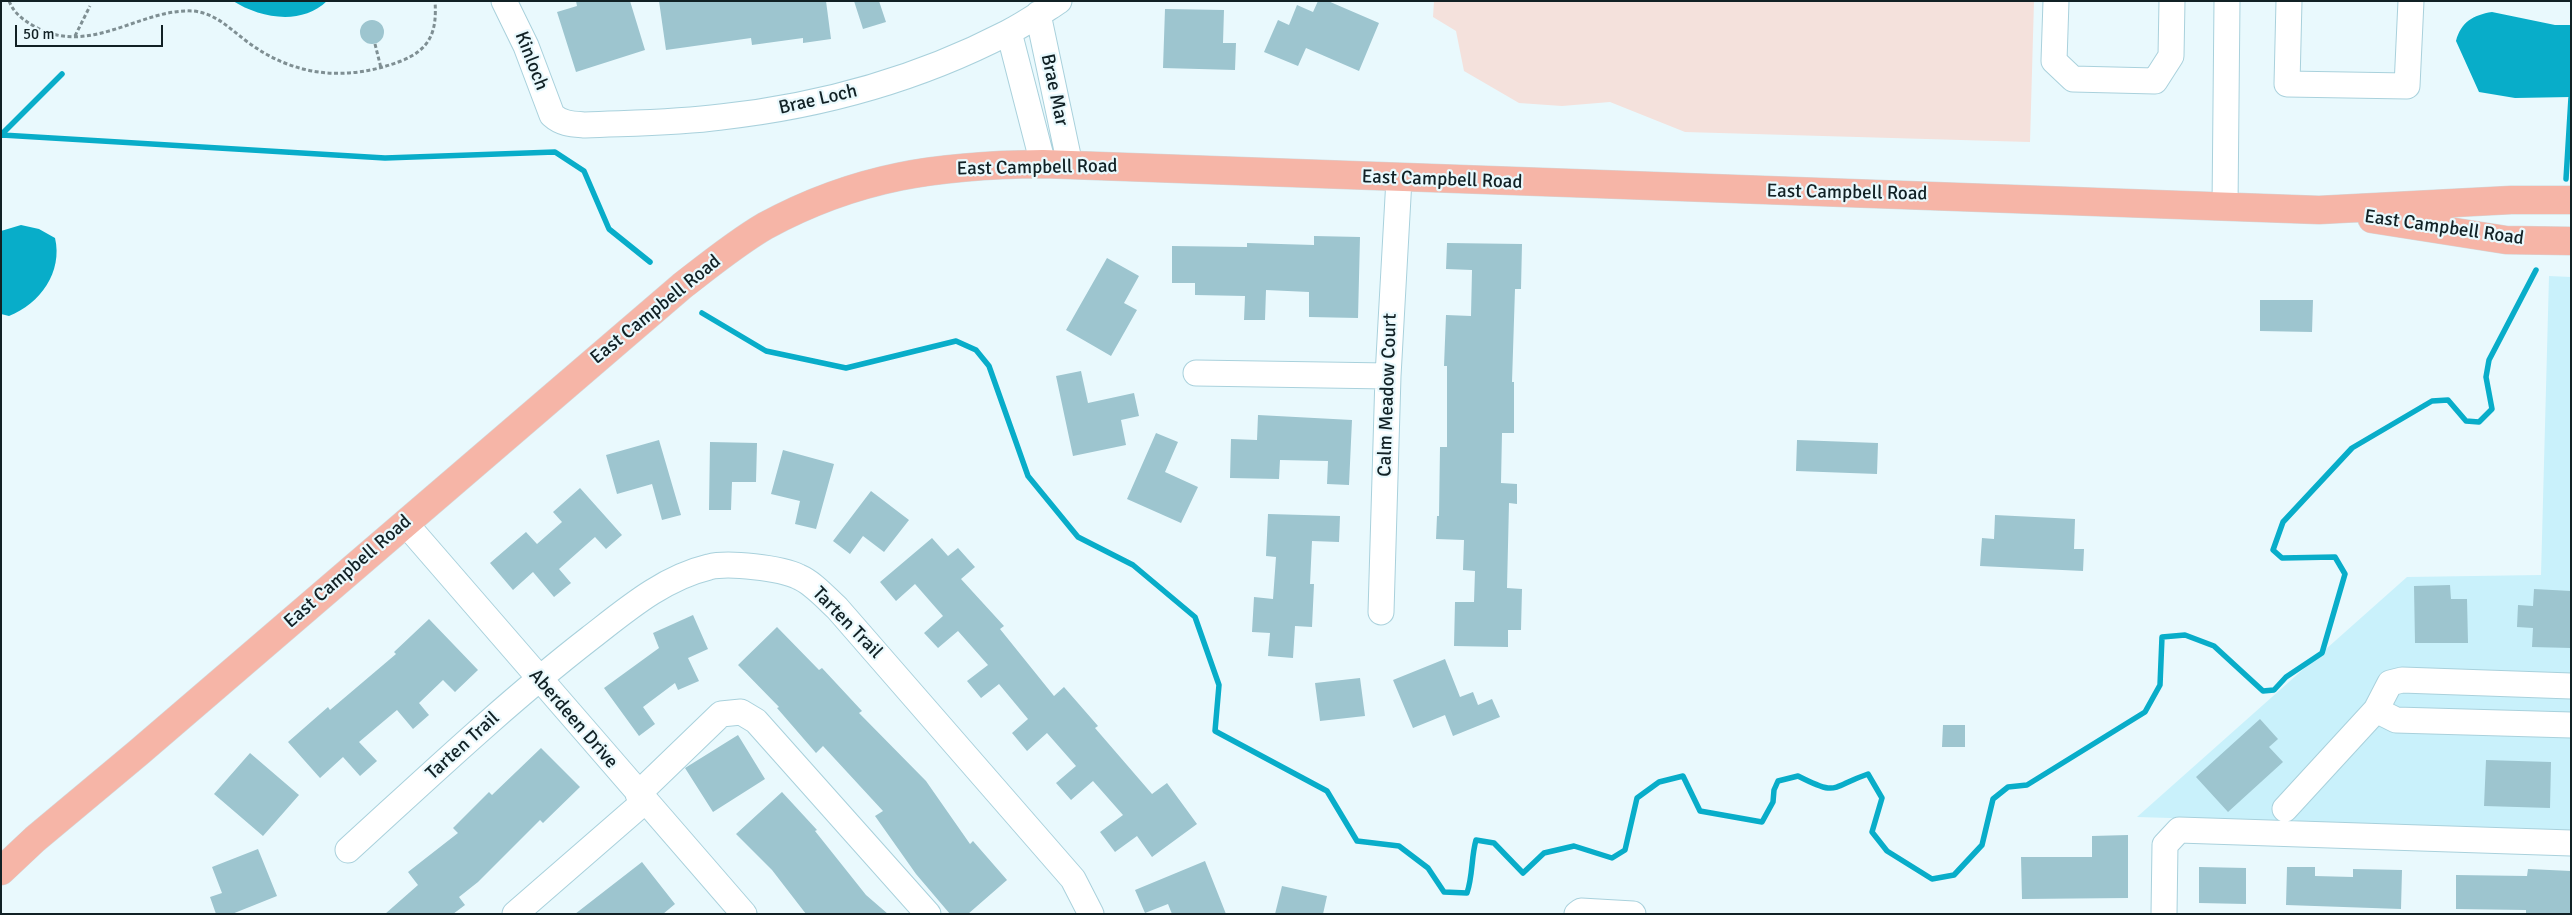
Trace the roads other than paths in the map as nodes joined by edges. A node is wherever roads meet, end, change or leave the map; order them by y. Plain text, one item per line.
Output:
1 (504, 1) edge
2 (1059, 1) edge
3 (2056, 1) edge
4 (2172, 1) edge
5 (2227, 1) edge
6 (2289, 1) edge
7 (2411, 1) edge
8 (1038, 14) junction
9 (1009, 32) junction
10 (558, 120) joint
11 (1043, 164) junction
12 (1070, 165) junction
13 (1398, 178) junction
14 (2571, 200) edge
15 (2225, 207) junction
16 (2319, 210) junction
17 (2571, 241) edge
18 (1196, 373) dead end
19 (1388, 376) junction
20 (405, 523) junction
21 (1381, 612) dead end
22 (538, 678) junction
23 (2571, 686) edge
24 (2376, 710) junction
25 (2571, 725) edge
26 (641, 798) junction
27 (2285, 809) dead end
28 (2571, 843) edge
29 (348, 850) dead end
30 (1, 871) edge
31 (742, 913) edge
32 (515, 914) edge
33 (928, 914) edge
34 (1090, 914) edge
35 (1577, 914) edge
36 (1633, 914) edge
37 (2164, 914) edge

1 - 10 street, Kinloch
2 - 8 street, Brae Loch
3 - 4 street
5 - 15 street
6 - 7 street
8 - 9 street, Brae Loch
8 - 12 street, Brae Mar
9 - 10 street, Brae Loch
9 - 11 street, Brae Mar
11 - 12 main road, East Campbell Road
11 - 20 main road, East Campbell Road
12 - 13 main road, East Campbell Road
13 - 15 main road, East Campbell Road
13 - 19 street, Calm Meadow Court
14 - 16 main road, East Campbell Road
15 - 16 main road, East Campbell Road
16 - 17 main road, East Campbell Road
18 - 19 street
19 - 21 street, Calm Meadow Court
20 - 22 street, Aberdeen Drive
20 - 30 main road, East Campbell Road
22 - 26 street, Aberdeen Drive
22 - 29 street, Tarten Trail
22 - 34 street, Tarten Trail
23 - 24 street
24 - 25 street
24 - 27 street
26 - 31 street, Aberdeen Drive
26 - 32 street
26 - 33 street
28 - 37 street
35 - 36 street

